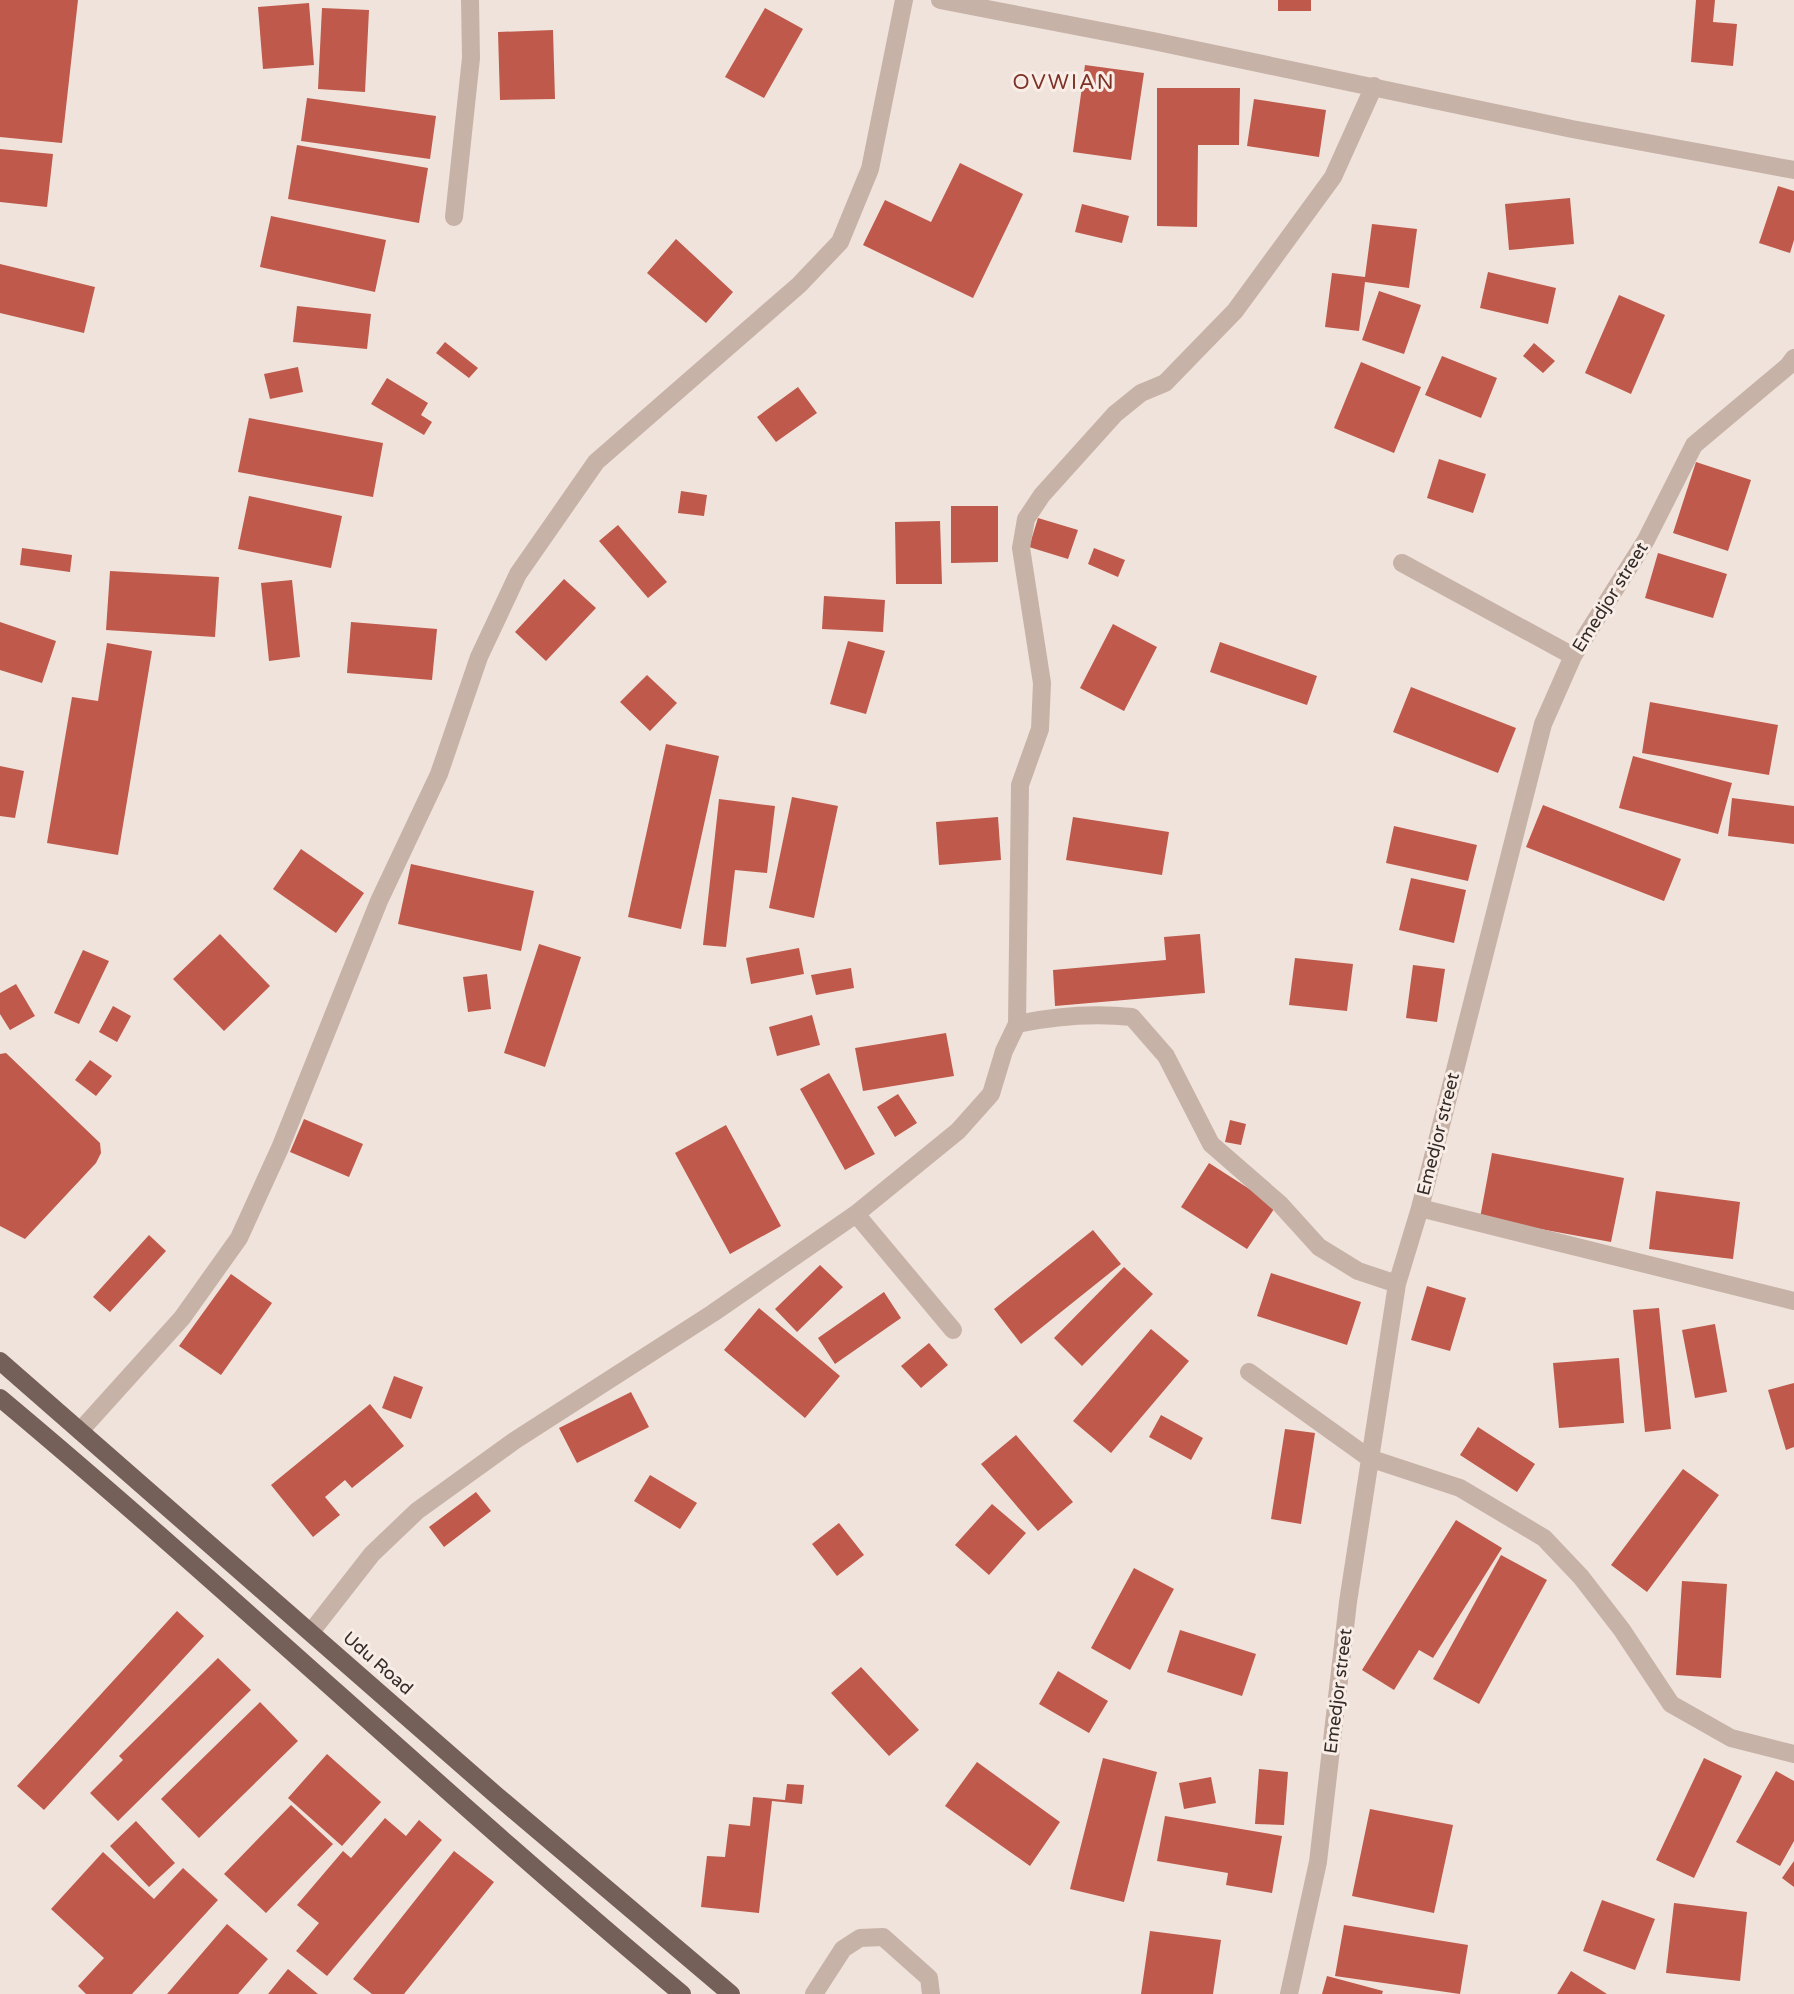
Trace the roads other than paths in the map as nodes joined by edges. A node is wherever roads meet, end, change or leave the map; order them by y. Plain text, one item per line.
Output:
1 (470, 0) edge
2 (904, 0) edge
3 (940, 0) edge
4 (1374, 86) junction
5 (1794, 170) edge
6 (453, 217) dead end
7 (1794, 358) edge
8 (1402, 563) dead end
9 (1573, 656) junction
10 (1017, 1024) junction
11 (1420, 1208) junction
12 (856, 1214) junction
13 (1397, 1284) junction
14 (1794, 1301) edge
15 (953, 1330) dead end
16 (0, 1361) edge
17 (1249, 1372) dead end
18 (0, 1398) edge
19 (80, 1430) junction
20 (1369, 1458) junction
21 (311, 1632) junction
22 (1794, 1754) edge
23 (682, 1994) edge
24 (731, 1994) edge
25 (814, 1994) edge
26 (931, 1994) edge
27 (1289, 1994) edge

1 - 6 street
2 - 19 street
3 - 4 street
4 - 5 street
4 - 10 street
7 - 9 street, Emedjor street
8 - 9 street
9 - 11 street, Emedjor street
10 - 12 street
10 - 13 street
11 - 13 street, Emedjor street
11 - 14 street
12 - 15 street
12 - 21 street
13 - 20 street, Emedjor street
16 - 19 main road, Udu Road
17 - 20 street
18 - 23 main road
19 - 21 main road, Udu Road
20 - 22 street
20 - 27 street, Emedjor street
21 - 24 main road, Udu Road
25 - 26 street

